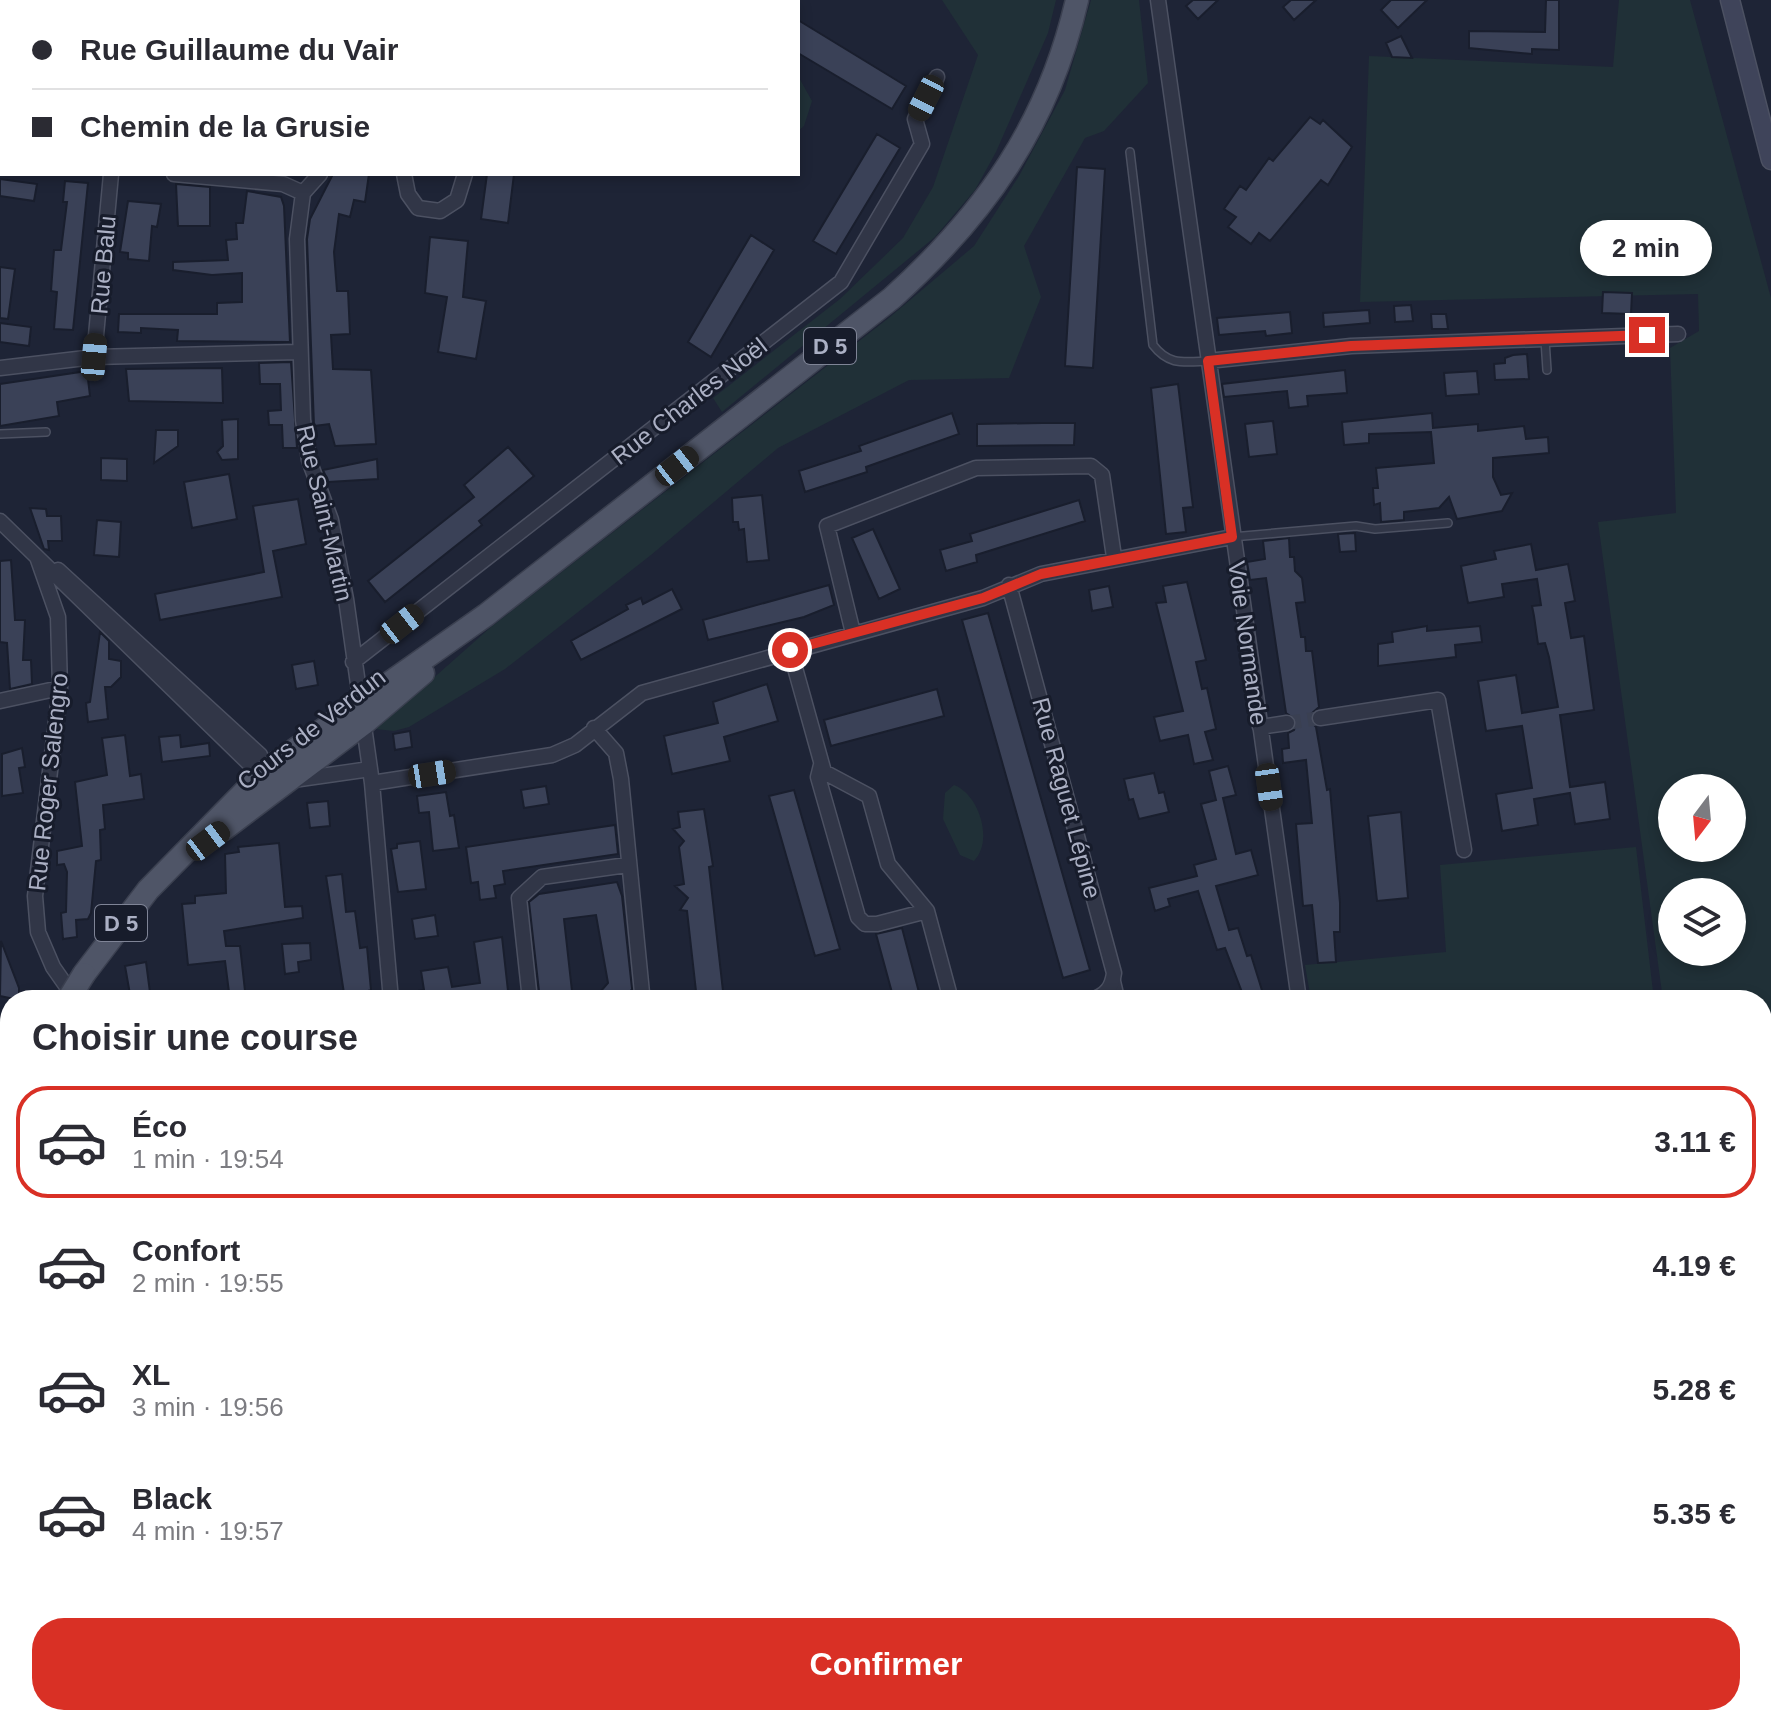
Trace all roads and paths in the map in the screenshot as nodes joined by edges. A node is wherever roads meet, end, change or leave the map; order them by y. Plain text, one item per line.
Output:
1 (1077, 0) edge
2 (1158, 0) edge
3 (1730, 0) edge
4 (937, 77) dead end
5 (1130, 152) dead end
6 (1771, 160) edge
7 (111, 176) edge
8 (196, 176) edge
9 (318, 176) edge
10 (404, 176) edge
11 (464, 176) edge
12 (303, 193) junction
13 (1678, 334) dead end
14 (1545, 340) junction
15 (299, 352) junction
16 (94, 357) junction
17 (1208, 361) junction
18 (0, 368) edge
19 (1547, 370) dead end
20 (46, 432) dead end
21 (0, 434) edge
22 (0, 521) edge
23 (1448, 523) dead end
24 (1232, 537) junction
25 (37, 557) junction
26 (1114, 557) junction
27 (1009, 585) junction
28 (92, 605) junction
29 (58, 617) junction
30 (853, 633) junction
31 (790, 650) junction
32 (353, 662) junction
33 (60, 688) junction
34 (0, 701) edge
35 (361, 713) junction
36 (1320, 718) tunnel mouth
37 (1287, 723) tunnel mouth
38 (1260, 727) junction
39 (594, 728) junction
40 (821, 764) junction
41 (271, 768) junction
42 (371, 776) junction
43 (1464, 850) dead end
44 (627, 865) junction
45 (162, 876) junction
46 (927, 911) junction
47 (1114, 973) junction
48 (70, 990) edge
49 (74, 990) edge
50 (390, 990) edge
51 (529, 990) edge
52 (642, 990) edge
53 (948, 990) edge
54 (1108, 990) edge
55 (1118, 990) edge
56 (1298, 990) edge

1 - 35 main road, Cours de Verdun / D 5
2 - 17 street, Voie Normande
3 - 6 main road
4 - 32 street, Rue Charles Noël
5 - 17 lane
7 - 16 street, Rue Balu
8 - 12 street
9 - 12 street
10 - 11 street
12 - 15 street, Rue Saint-Martin
13 - 14 street
14 - 17 street
14 - 19 lane
15 - 16 street
15 - 32 street, Rue Saint-Martin
16 - 18 street
17 - 24 street, Voie Normande
20 - 21 lane
22 - 25 street
23 - 24 lane
24 - 26 street
24 - 38 street, Voie Normande
25 - 28 street
25 - 29 street, Rue Roger Salengro
26 - 27 street
26 - 30 street
27 - 30 street
27 - 47 street, Rue Raguet Lépine
28 - 29 street
28 - 41 street
29 - 33 street, Rue Roger Salengro
30 - 31 street
31 - 39 street
31 - 40 street
32 - 35 street, Rue Saint-Martin
33 - 34 street
33 - 48 street, Rue Roger Salengro
35 - 41 main road, Cours de Verdun / D 5
35 - 42 street, Rue Saint-Martin
36 - 43 street
37 - 38 street
38 - 56 street, Voie Normande
39 - 42 street
39 - 44 street
40 - 46 street
40 - 46 street
41 - 42 street
41 - 45 main road, Cours de Verdun / D 5
41 - 45 main road, Cours de Verdun / D 5
42 - 50 street, Rue Saint-Martin
44 - 51 street
44 - 52 street
45 - 49 main road, Cours de Verdun / D 5, bridge
46 - 53 street
47 - 54 street
47 - 55 lane

